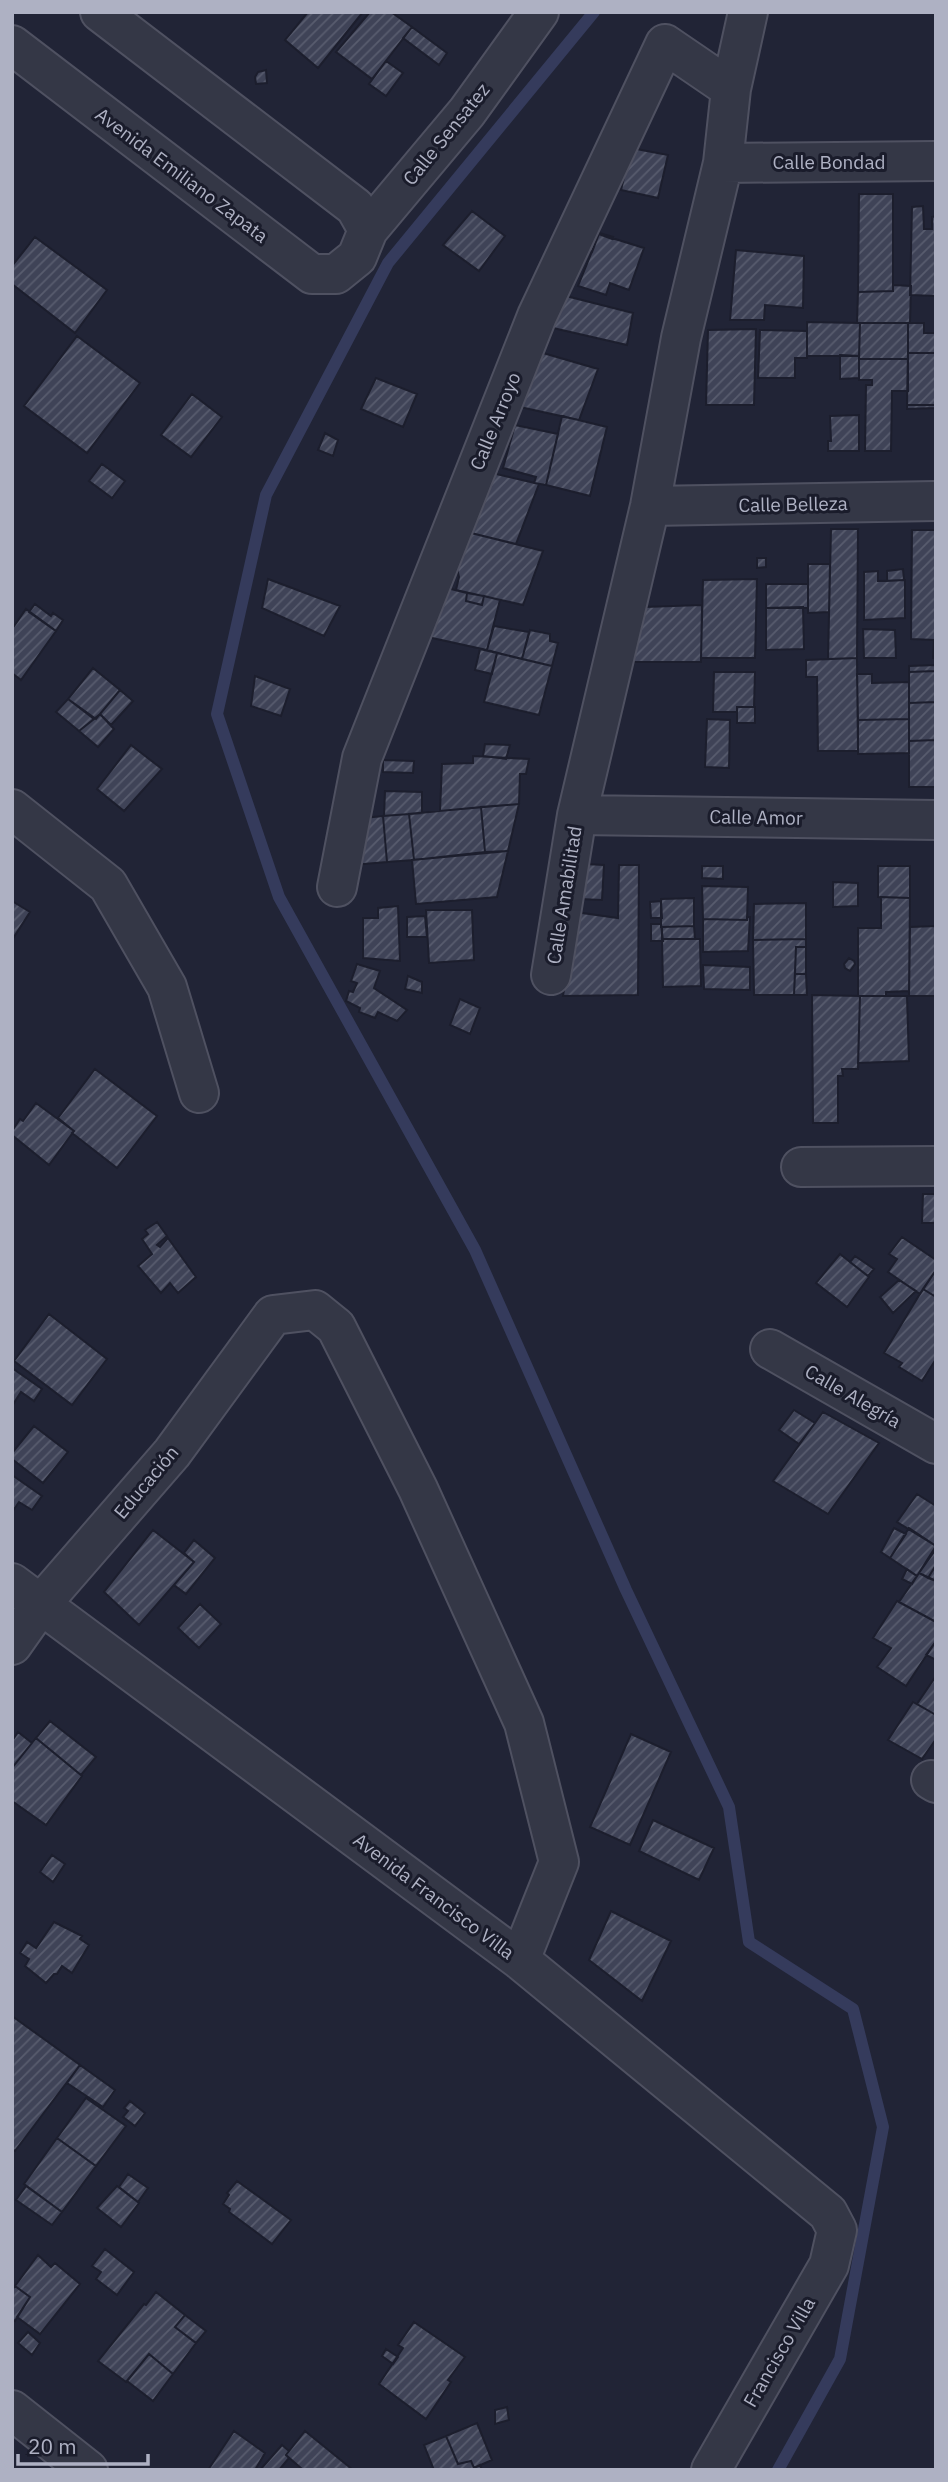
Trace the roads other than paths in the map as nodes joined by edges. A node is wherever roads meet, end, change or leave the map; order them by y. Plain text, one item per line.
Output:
1 (100, 12) edge
2 (538, 12) edge
3 (748, 12) edge
4 (12, 45) edge
5 (731, 89) junction
6 (936, 161) edge
7 (723, 163) junction
8 (362, 244) junction
9 (936, 501) edge
10 (650, 506) junction
11 (12, 809) edge
12 (577, 815) junction
13 (936, 820) edge
14 (337, 887) dead end
15 (551, 975) dead end
16 (199, 1093) dead end
17 (936, 1166) edge
18 (800, 1167) dead end
19 (770, 1349) dead end
20 (936, 1444) edge
21 (26, 1594) edge
22 (12, 1645) edge
23 (520, 1960) junction
24 (837, 2230) joint
25 (12, 2410) edge
26 (88, 2470) edge
27 (710, 2470) edge

1 - 8 street
2 - 8 street, Calle Sensatez
3 - 5 street
4 - 8 street, Avenida Emiliano Zapata
5 - 7 street
5 - 14 street, Calle Arroyo
6 - 7 street, Calle Bondad
7 - 10 street
9 - 10 street, Calle Belleza
10 - 12 street
11 - 16 street
12 - 13 street, Calle Amor
12 - 15 street, Calle Amabilitad
17 - 18 street
19 - 20 street, Calle Alegría
21 - 22 street, Educación
21 - 23 street, Avenida Francisco Villa
21 - 23 street, Educación
23 - 24 street, Avenida Francisco Villa
24 - 27 street, Francisco Villa
25 - 26 street

